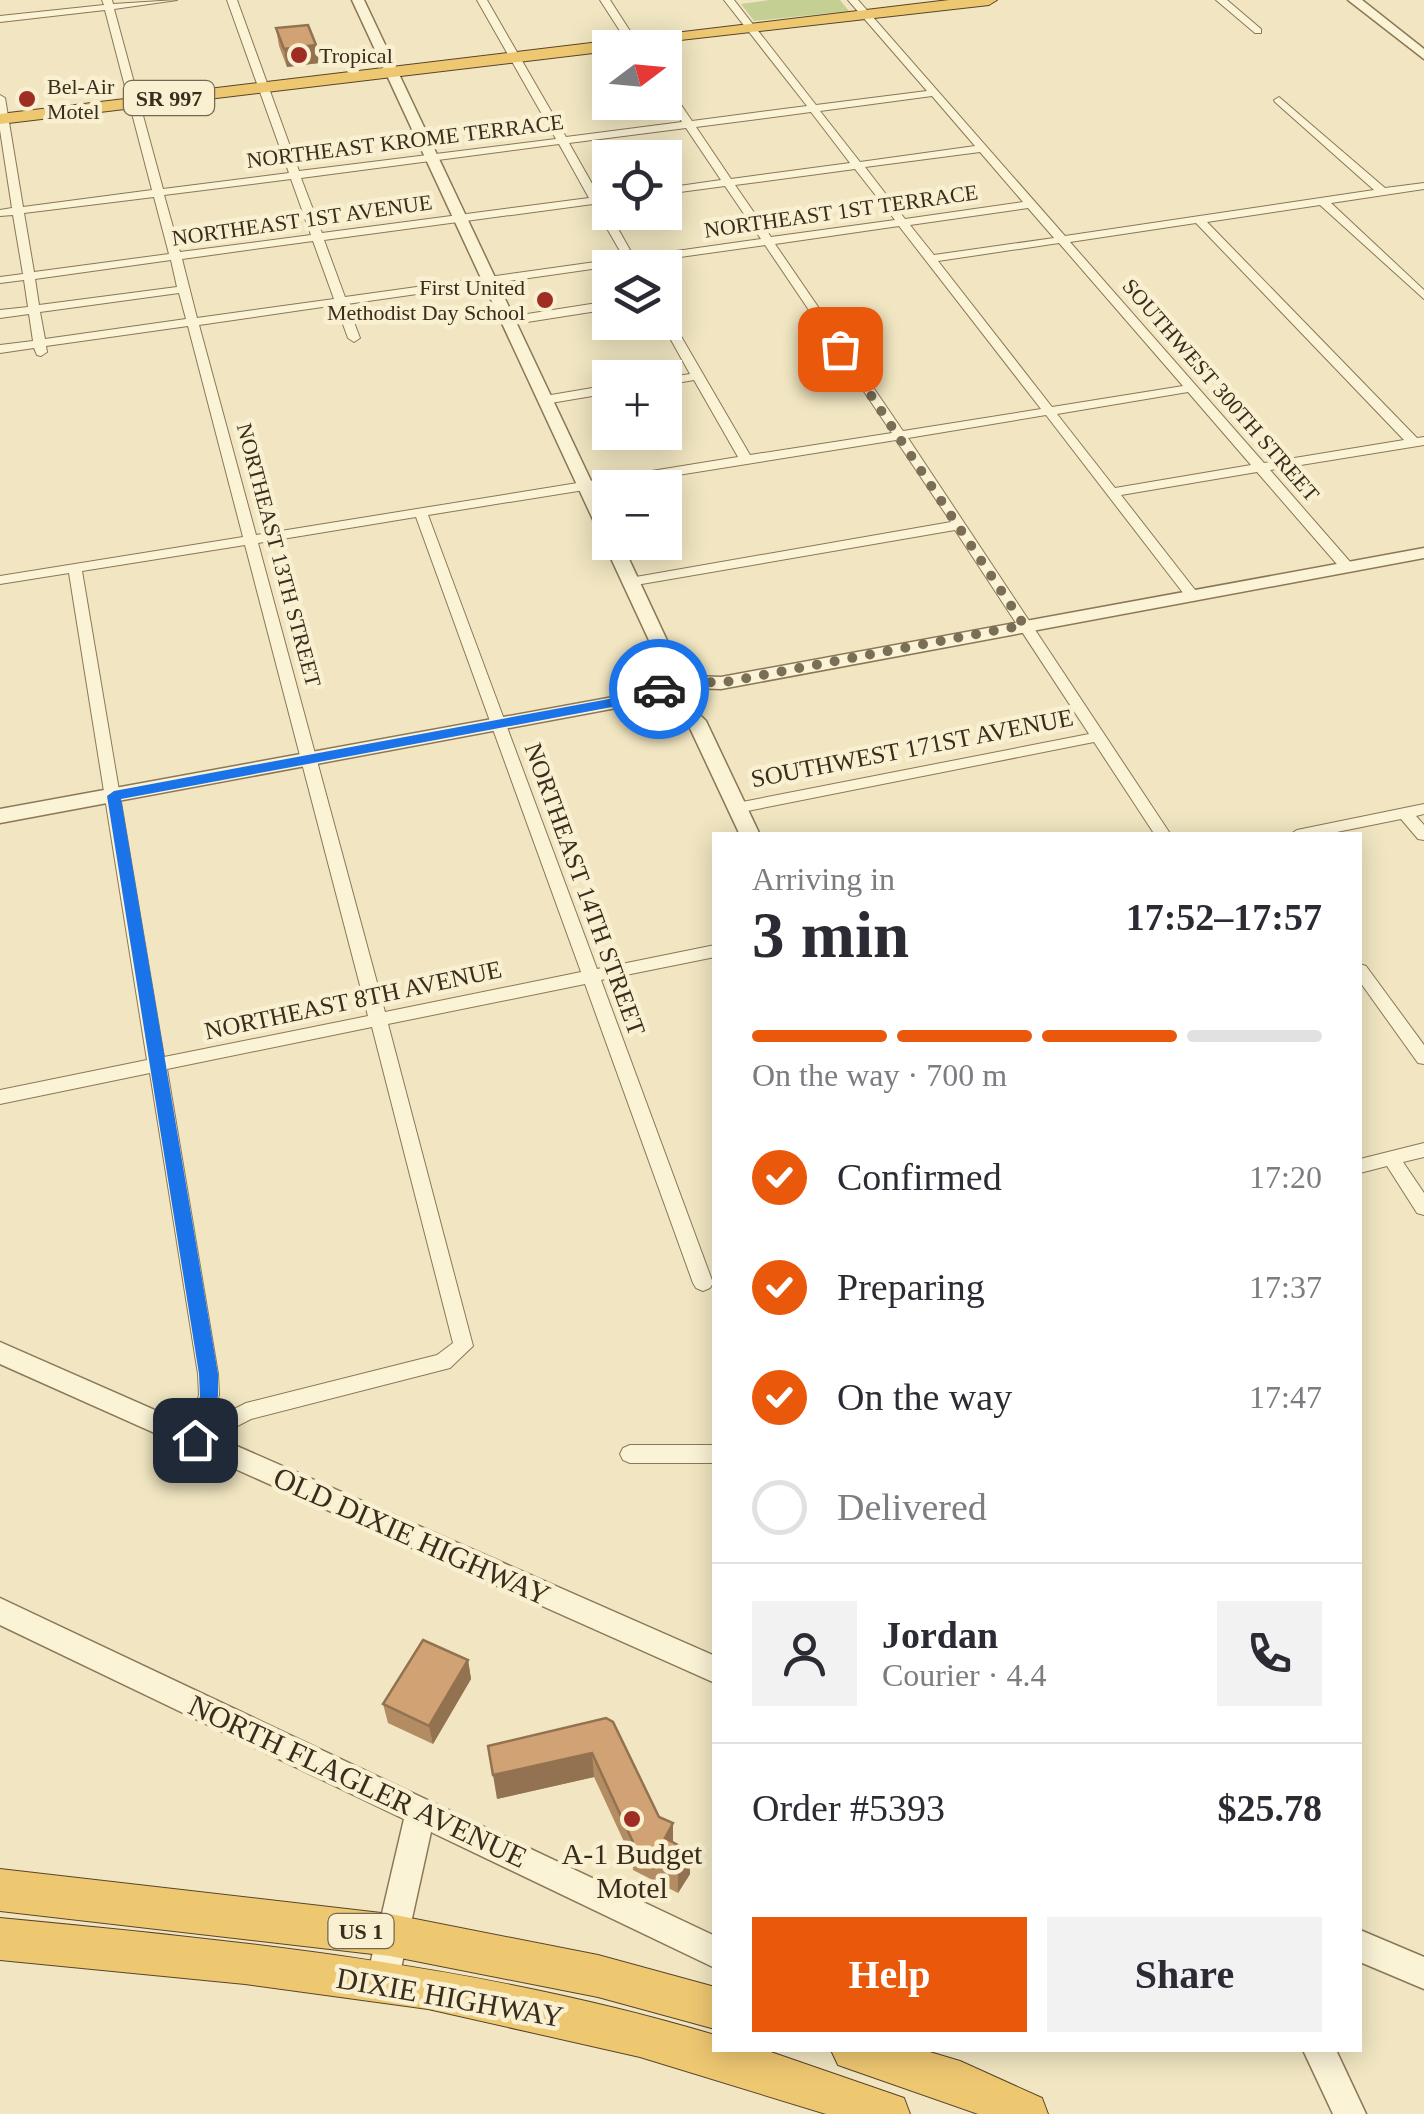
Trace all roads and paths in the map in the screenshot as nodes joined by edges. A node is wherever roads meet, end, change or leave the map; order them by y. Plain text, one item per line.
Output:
1 (124, 0) edge
2 (172, 0) edge
3 (232, 0) edge
4 (358, 0) edge
5 (482, 0) edge
6 (606, 0) edge
7 (730, 0) edge
8 (854, 0) edge
9 (981, 0) edge
10 (1221, 0) edge
11 (1354, 0) edge
12 (107, 3) edge
13 (866, 15) junction
14 (0, 16) edge
15 (751, 29) junction
16 (625, 30) edge
17 (1258, 32) dead end
18 (682, 39) edge
19 (592, 50) edge
20 (1424, 55) edge
21 (514, 58) junction
22 (390, 72) junction
23 (263, 87) junction
24 (934, 93) junction
25 (0, 98) edge
26 (1279, 100) dead end
27 (135, 102) junction
28 (814, 109) junction
29 (682, 114) edge
30 (2, 118) edge
31 (689, 125) junction
32 (562, 141) junction
33 (982, 145) junction
34 (432, 158) junction
35 (855, 162) junction
36 (296, 175) junction
37 (726, 179) junction
38 (682, 185) edge
39 (1424, 186) edge
40 (159, 192) junction
41 (592, 192) edge
42 (1384, 192) junction
43 (592, 197) edge
44 (1323, 202) junction
45 (1036, 207) junction
46 (18, 210) junction
47 (0, 213) edge
48 (459, 215) junction
49 (1200, 221) junction
50 (905, 226) junction
51 (317, 234) junction
52 (1064, 240) junction
53 (769, 245) junction
54 (175, 253) junction
55 (682, 258) edge
56 (932, 259) junction
57 (592, 271) edge
58 (0, 272) edge
59 (29, 273) junction
60 (592, 274) edge
61 (0, 280) edge
62 (491, 284) junction
63 (185, 289) junction
64 (1424, 296) edge
65 (343, 305) junction
66 (592, 308) edge
67 (34, 309) junction
68 (0, 314) edge
69 (508, 321) junction
70 (194, 326) junction
71 (354, 338) dead end
72 (678, 340) edge
73 (40, 348) junction
74 (0, 350) edge
75 (0, 358) edge
76 (698, 376) junction
77 (682, 378) edge
78 (1193, 388) junction
79 (592, 393) edge
80 (545, 400) junction
81 (1048, 410) junction
82 (900, 435) junction
83 (1419, 442) edge
84 (746, 460) junction
85 (1262, 468) junction
86 (585, 486) junction
87 (1112, 492) junction
88 (592, 501) edge
89 (421, 512) junction
90 (959, 525) junction
91 (252, 540) junction
92 (1424, 552) edge
93 (620, 560) edge
94 (1347, 567) junction
95 (76, 568) junction
96 (0, 580) edge
97 (630, 582) junction
98 (1192, 595) junction
99 (1024, 625) junction
100 (681, 690) junction
101 (498, 724) junction
102 (1097, 737) junction
103 (309, 759) junction
104 (114, 796) junction
105 (737, 808) junction
106 (1424, 809) edge
107 (1406, 812) junction
108 (0, 816) edge
109 (749, 832) edge
110 (1161, 832) edge
111 (1311, 832) edge
112 (1424, 836) edge
113 (712, 952) edge
114 (1362, 973) edge
115 (590, 976) junction
116 (378, 1020) junction
117 (1424, 1058) edge
118 (158, 1066) junction
119 (0, 1097) edge
120 (1424, 1150) edge
121 (1391, 1158) junction
122 (1362, 1165) edge
123 (1424, 1208) edge
124 (703, 1283) dead end
125 (0, 1353) edge
126 (195, 1440) junction
127 (630, 1454) dead end
128 (712, 1454) edge
129 (0, 1611) edge
130 (712, 1669) edge
131 (421, 1811) junction
132 (0, 1890) edge
133 (390, 1935) junction
134 (0, 1939) edge
135 (1362, 1947) edge
136 (712, 1951) edge
137 (1424, 1973) edge
138 (382, 1982) junction
139 (712, 2007) edge
140 (860, 2052) edge
141 (920, 2052) edge
142 (1320, 2052) edge
143 (960, 2083) junction
144 (1019, 2111) edge
145 (888, 2114) edge
146 (1350, 2114) edge

1 - 12 street
2 - 12 street
3 - 23 street
4 - 22 street
5 - 21 street
6 - 16 street
7 - 15 street
8 - 13 street, SOUTHWEST 300TH STREET
9 - 13 highway, SR 997
10 - 17 street
11 - 20 street
12 - 14 street
12 - 27 street, NORTHEAST 13TH STREET
13 - 15 highway, SR 997
13 - 24 street, SOUTHWEST 300TH STREET
15 - 18 highway, SR 997
15 - 28 street
19 - 21 highway, SR 997
21 - 22 highway, SR 997
21 - 32 street
22 - 23 highway, SR 997
22 - 34 street
23 - 27 highway, SR 997
23 - 36 street
24 - 28 street, NORTHEAST KROME TERRACE
24 - 33 street, SOUTHWEST 300TH STREET
25 - 30 street
26 - 42 street
27 - 30 highway, SR 997
27 - 40 street, NORTHEAST 13TH STREET
28 - 31 street, NORTHEAST KROME TERRACE
28 - 35 street
29 - 31 street
30 - 46 street
31 - 32 street, NORTHEAST KROME TERRACE
31 - 37 street
32 - 34 street, NORTHEAST KROME TERRACE
32 - 41 street
33 - 35 street
33 - 45 street, SOUTHWEST 300TH STREET
34 - 36 street, NORTHEAST KROME TERRACE
34 - 48 street
35 - 37 street
35 - 50 street
36 - 40 street, NORTHEAST KROME TERRACE
36 - 51 street
37 - 38 street
37 - 53 street
39 - 42 street
40 - 46 street, NORTHEAST KROME TERRACE
40 - 54 street, NORTHEAST 13TH STREET
42 - 44 street
43 - 48 street, NORTHEAST 1ST AVENUE
44 - 49 street
44 - 64 street
45 - 50 street, NORTHEAST 1ST TERRACE
45 - 52 street, SOUTHWEST 300TH STREET
46 - 47 street, NORTHEAST KROME TERRACE
46 - 59 street
48 - 51 street, NORTHEAST 1ST AVENUE
48 - 62 street
49 - 52 street
49 - 83 street
50 - 53 street, NORTHEAST 1ST TERRACE
50 - 56 street
51 - 54 street, NORTHEAST 1ST AVENUE
51 - 65 street
52 - 56 street
52 - 78 street, SOUTHWEST 300TH STREET
53 - 55 street, NORTHEAST 1ST TERRACE
53 - 82 street
54 - 59 street, NORTHEAST 1ST AVENUE
54 - 63 street, NORTHEAST 13TH STREET
56 - 81 street
57 - 62 street, NORTHEAST 1ST TERRACE
58 - 59 street, NORTHEAST 1ST AVENUE
59 - 61 street, NORTHEAST 1ST AVENUE
59 - 67 street
60 - 62 street, NORTHEAST 1ST TERRACE
62 - 65 street, NORTHEAST 1ST TERRACE
62 - 69 street
63 - 67 street
63 - 70 street, NORTHEAST 13TH STREET
65 - 70 street, NORTHEAST 1ST TERRACE
65 - 71 street
66 - 69 street
67 - 68 street
67 - 73 street
69 - 80 street
70 - 73 street, NORTHEAST 1ST TERRACE
70 - 91 street, NORTHEAST 13TH STREET
72 - 76 street
73 - 74 street, NORTHEAST 1ST TERRACE
73 - 75 street, NORTHEAST 1ST TERRACE
76 - 77 street
76 - 84 street
78 - 81 street
78 - 85 street, SOUTHWEST 300TH STREET
79 - 80 street
80 - 86 street
81 - 82 street
81 - 87 street
82 - 84 street
82 - 90 street
83 - 85 street
84 - 86 street
85 - 87 street
85 - 94 street, SOUTHWEST 300TH STREET
86 - 88 street
86 - 89 street
87 - 98 street
89 - 91 street
89 - 101 street, NORTHEAST 14TH STREET
90 - 97 street
90 - 99 street
91 - 95 street
91 - 103 street, NORTHEAST 13TH STREET
92 - 94 street
93 - 97 street
94 - 98 street
95 - 96 street
95 - 104 street
97 - 100 street
98 - 99 street
99 - 100 street
99 - 102 street
100 - 101 street
100 - 105 street
101 - 103 street
101 - 115 street, NORTHEAST 14TH STREET
102 - 105 street, SOUTHWEST 171ST AVENUE
102 - 110 street
103 - 104 street
103 - 116 street, NORTHEAST 13TH STREET
104 - 108 street
104 - 118 street
105 - 109 street
106 - 107 street
107 - 111 street
107 - 112 street
113 - 115 street, NORTHEAST 8TH AVENUE
114 - 117 street
115 - 116 street, NORTHEAST 8TH AVENUE
115 - 124 street, NORTHEAST 14TH STREET
116 - 118 street, NORTHEAST 8TH AVENUE
116 - 126 street, NORTHEAST 13TH STREET
118 - 119 street, NORTHEAST 8TH AVENUE
118 - 126 street
120 - 121 street
121 - 122 street
121 - 123 street
125 - 126 street, OLD DIXIE HIGHWAY
126 - 130 street, OLD DIXIE HIGHWAY
127 - 128 street
129 - 131 street, NORTH FLAGLER AVENUE
131 - 133 street
131 - 136 street, NORTH FLAGLER AVENUE
132 - 133 highway, US 1
133 - 138 street
133 - 139 highway, US 1
134 - 138 highway, DIXIE HIGHWAY / US 1
135 - 137 street
138 - 145 highway, DIXIE HIGHWAY / US 1
140 - 143 highway
141 - 143 street
142 - 146 street
143 - 144 highway

